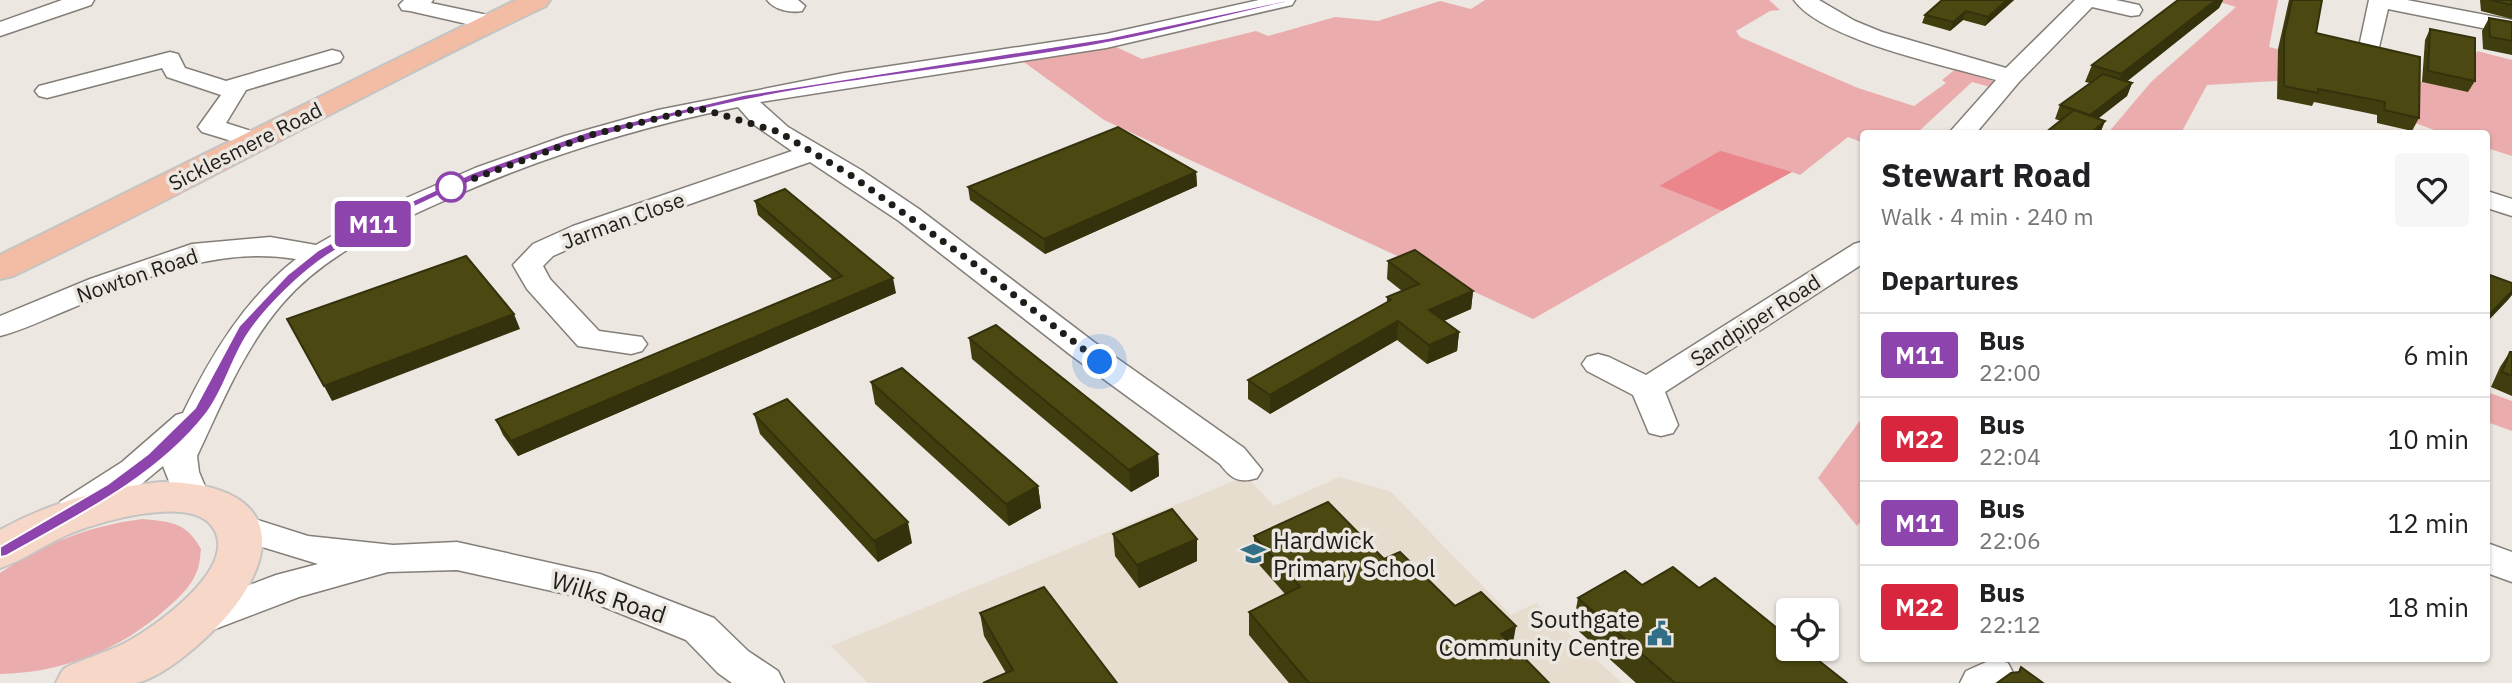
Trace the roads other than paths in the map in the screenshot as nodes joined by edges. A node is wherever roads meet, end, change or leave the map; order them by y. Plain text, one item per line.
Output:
1 (384, 0) edge
2 (537, 0) edge
3 (1284, 0) edge
4 (1805, 0) edge
5 (2089, 0) edge
6 (2379, 1) edge
7 (89, 2) edge
8 (416, 3) edge
9 (2132, 9) dead end
10 (489, 22) junction
11 (2512, 27) edge
12 (0, 29) edge
13 (2371, 42) dead end
14 (332, 57) dead end
15 (2011, 77) junction
16 (224, 89) junction
17 (47, 91) dead end
18 (743, 98) junction
19 (699, 108) junction
20 (1965, 130) edge
21 (779, 132) junction
22 (255, 139) junction
23 (813, 152) junction
24 (2490, 200) edge
25 (2512, 208) edge
26 (1860, 253) edge
27 (321, 254) junction
28 (0, 268) edge
29 (0, 327) edge
30 (631, 344) dead end
31 (1598, 364) dead end
32 (1647, 389) junction
33 (201, 411) junction
34 (1661, 425) dead end
35 (1244, 470) dead end
36 (192, 498) junction
37 (48, 524) junction
38 (239, 527) junction
39 (0, 551) edge
40 (2490, 558) edge
41 (393, 559) junction
42 (2512, 568) edge
43 (191, 624) junction
44 (104, 678) edge
45 (763, 683) edge

1 - 8 street
2 - 10 highway, Sicklesmere Road
3 - 18 street
4 - 15 street
5 - 9 street
5 - 15 street
6 - 11 street
6 - 13 street
7 - 12 street
8 - 10 street
10 - 22 highway, Sicklesmere Road
14 - 16 street
15 - 20 street
16 - 17 street
16 - 22 street
18 - 19 street
18 - 21 street
19 - 21 street
19 - 27 street
21 - 23 street
22 - 28 highway, Sicklesmere Road
23 - 30 street, Jarman Close
23 - 35 street
24 - 25 street
26 - 32 street, Sandpiper Road
27 - 29 street, Nowton Road
27 - 33 street
31 - 32 street
32 - 34 street
33 - 36 street
33 - 37 street
36 - 37 main road
36 - 38 main road
37 - 39 main road
38 - 41 street, Wilks Road
38 - 43 main road
40 - 42 street
41 - 43 street, Wilks Road
41 - 45 street, Wilks Road
43 - 44 main road

